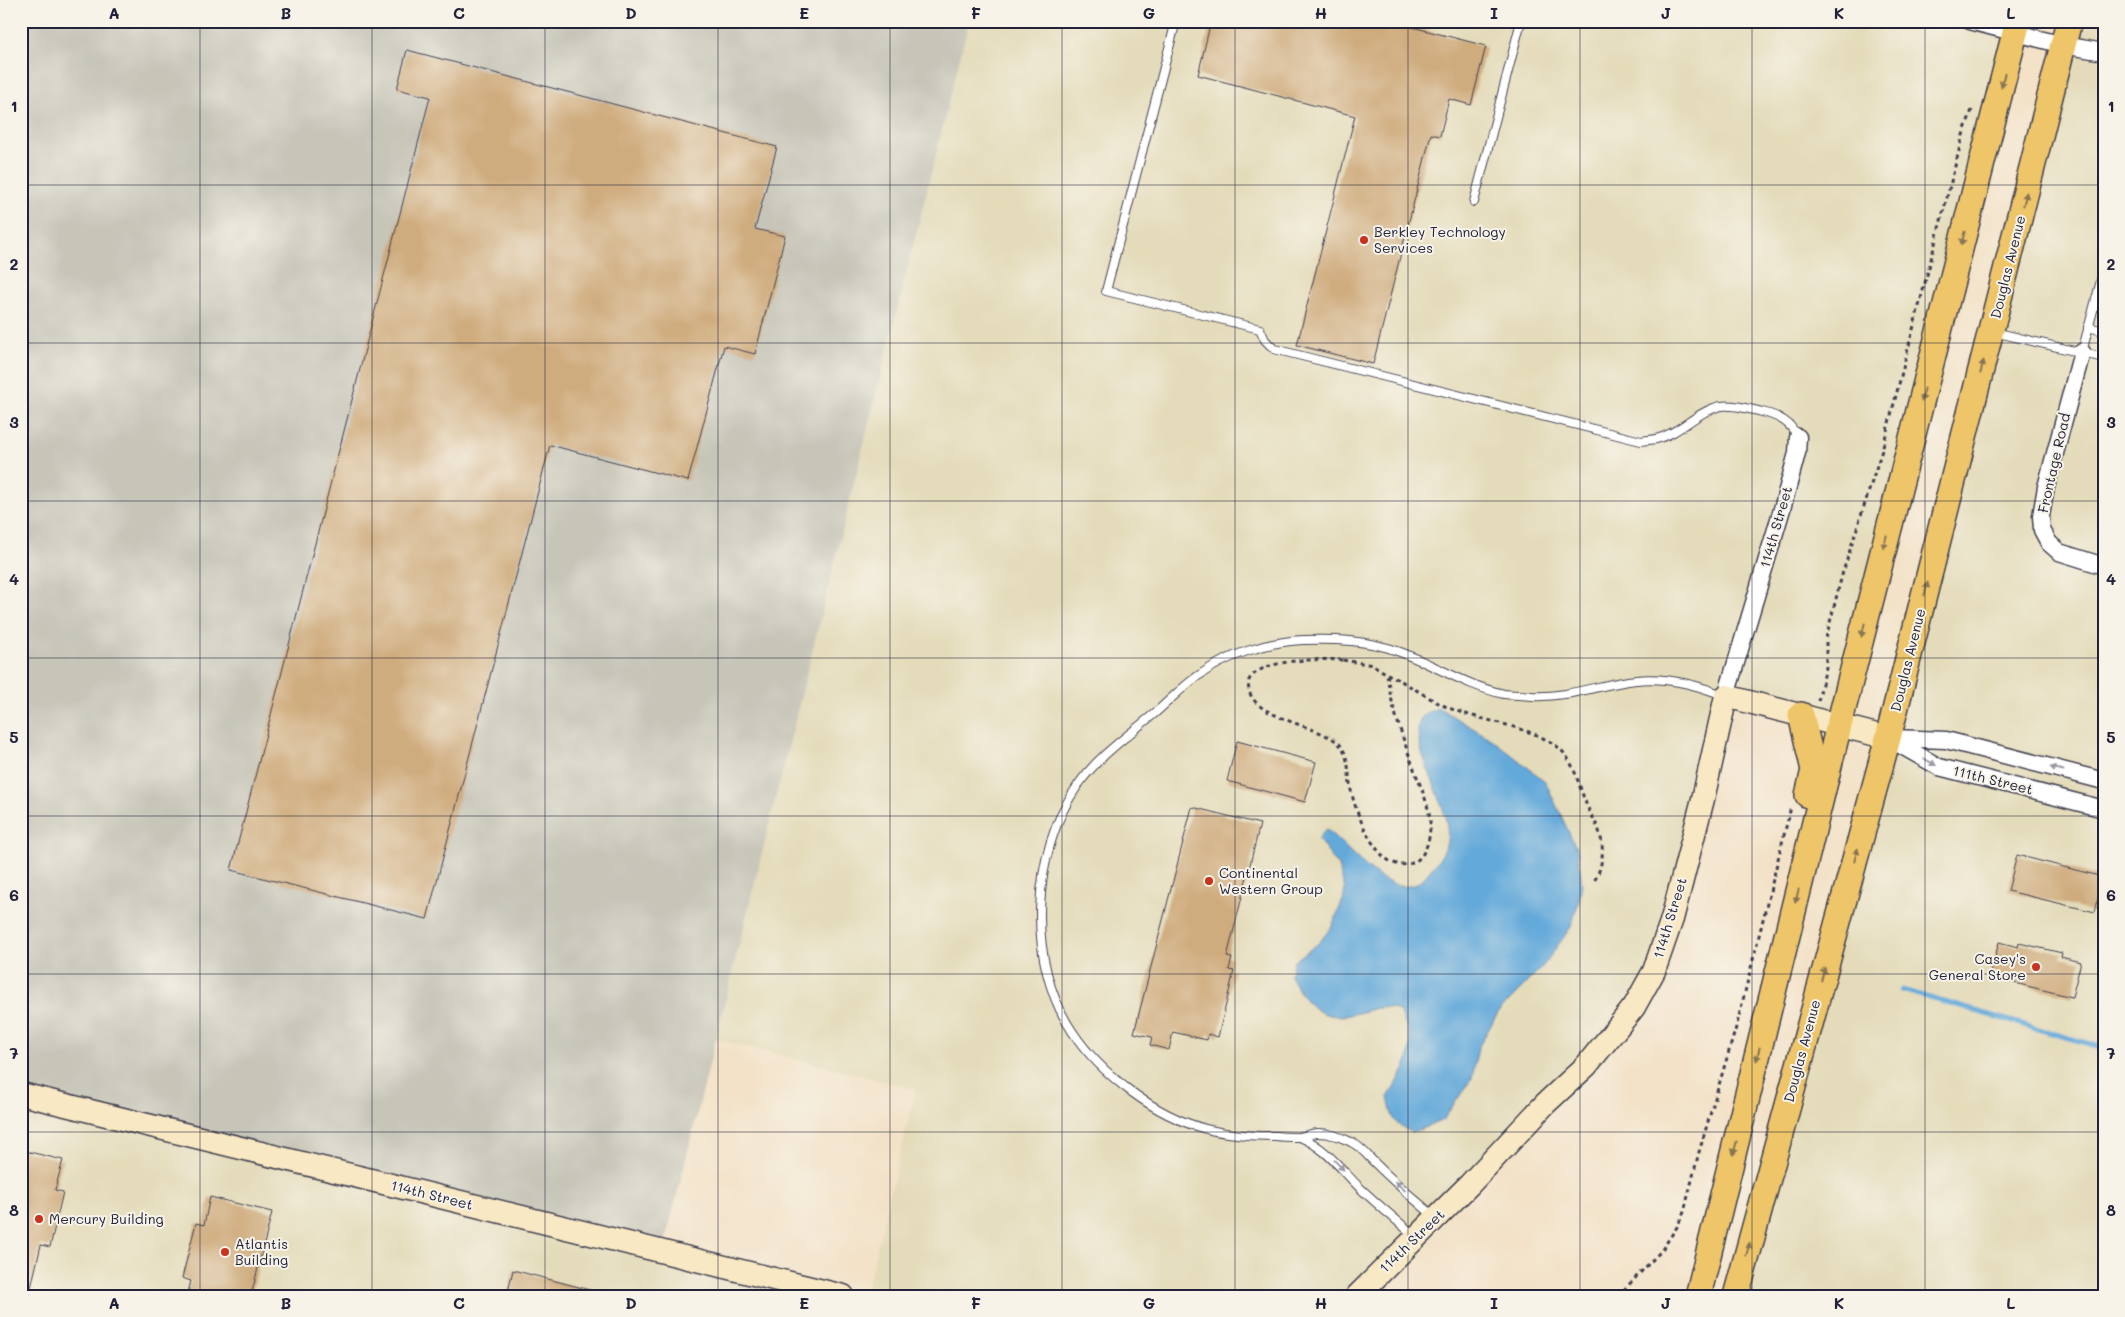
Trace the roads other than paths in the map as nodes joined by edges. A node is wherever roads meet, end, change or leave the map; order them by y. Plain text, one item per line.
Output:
1 (1176, 21) edge
2 (1521, 21) edge
3 (1970, 21) edge
4 (2017, 27) edge
5 (2066, 33) edge
6 (2104, 52) edge
7 (2104, 58) edge
8 (1474, 202) dead end
9 (2104, 269) edge
10 (2088, 327) junction
11 (1991, 331) junction
12 (2104, 331) edge
13 (2082, 352) junction
14 (2104, 358) edge
15 (1798, 437) joint
16 (2104, 566) edge
17 (1726, 696) junction
18 (1807, 717) junction
19 (1839, 725) junction
20 (1888, 738) junction
21 (2104, 781) edge
22 (2104, 808) edge
23 (1809, 849) junction
24 (21, 1094) edge
25 (1300, 1137) junction
26 (1436, 1218) junction
27 (1416, 1237) junction
28 (843, 1296) edge
29 (1357, 1296) edge
30 (1698, 1296) edge
31 (1736, 1296) edge

1 - 15 lane
2 - 8 lane
3 - 4 street
4 - 5 street
4 -> 19 main road
5 - 6 street
5 - 7 street
11 -> 5 main road, Douglas Avenue
9 - 10 lane
10 - 12 lane
10 - 13 lane
11 - 13 lane
20 -> 11 main road, Douglas Avenue
13 - 14 lane
13 - 16 street, Frontage Road
15 - 17 street, 114th Street
17 - 18 street, 111th Street
17 - 25 lane
17 - 26 street, 114th Street
18 - 19 street, 111th Street
18 - 23 main road
19 - 20 street, 111th Street
19 - 23 main road
21 -> 20 street, 111th Street
20 -> 22 street, 111th Street
31 -> 20 main road, Douglas Avenue
23 -> 30 main road
24 - 28 street, 114th Street
26 -> 25 lane
25 -> 27 lane
26 - 27 street, 114th Street
27 - 29 street, 114th Street

